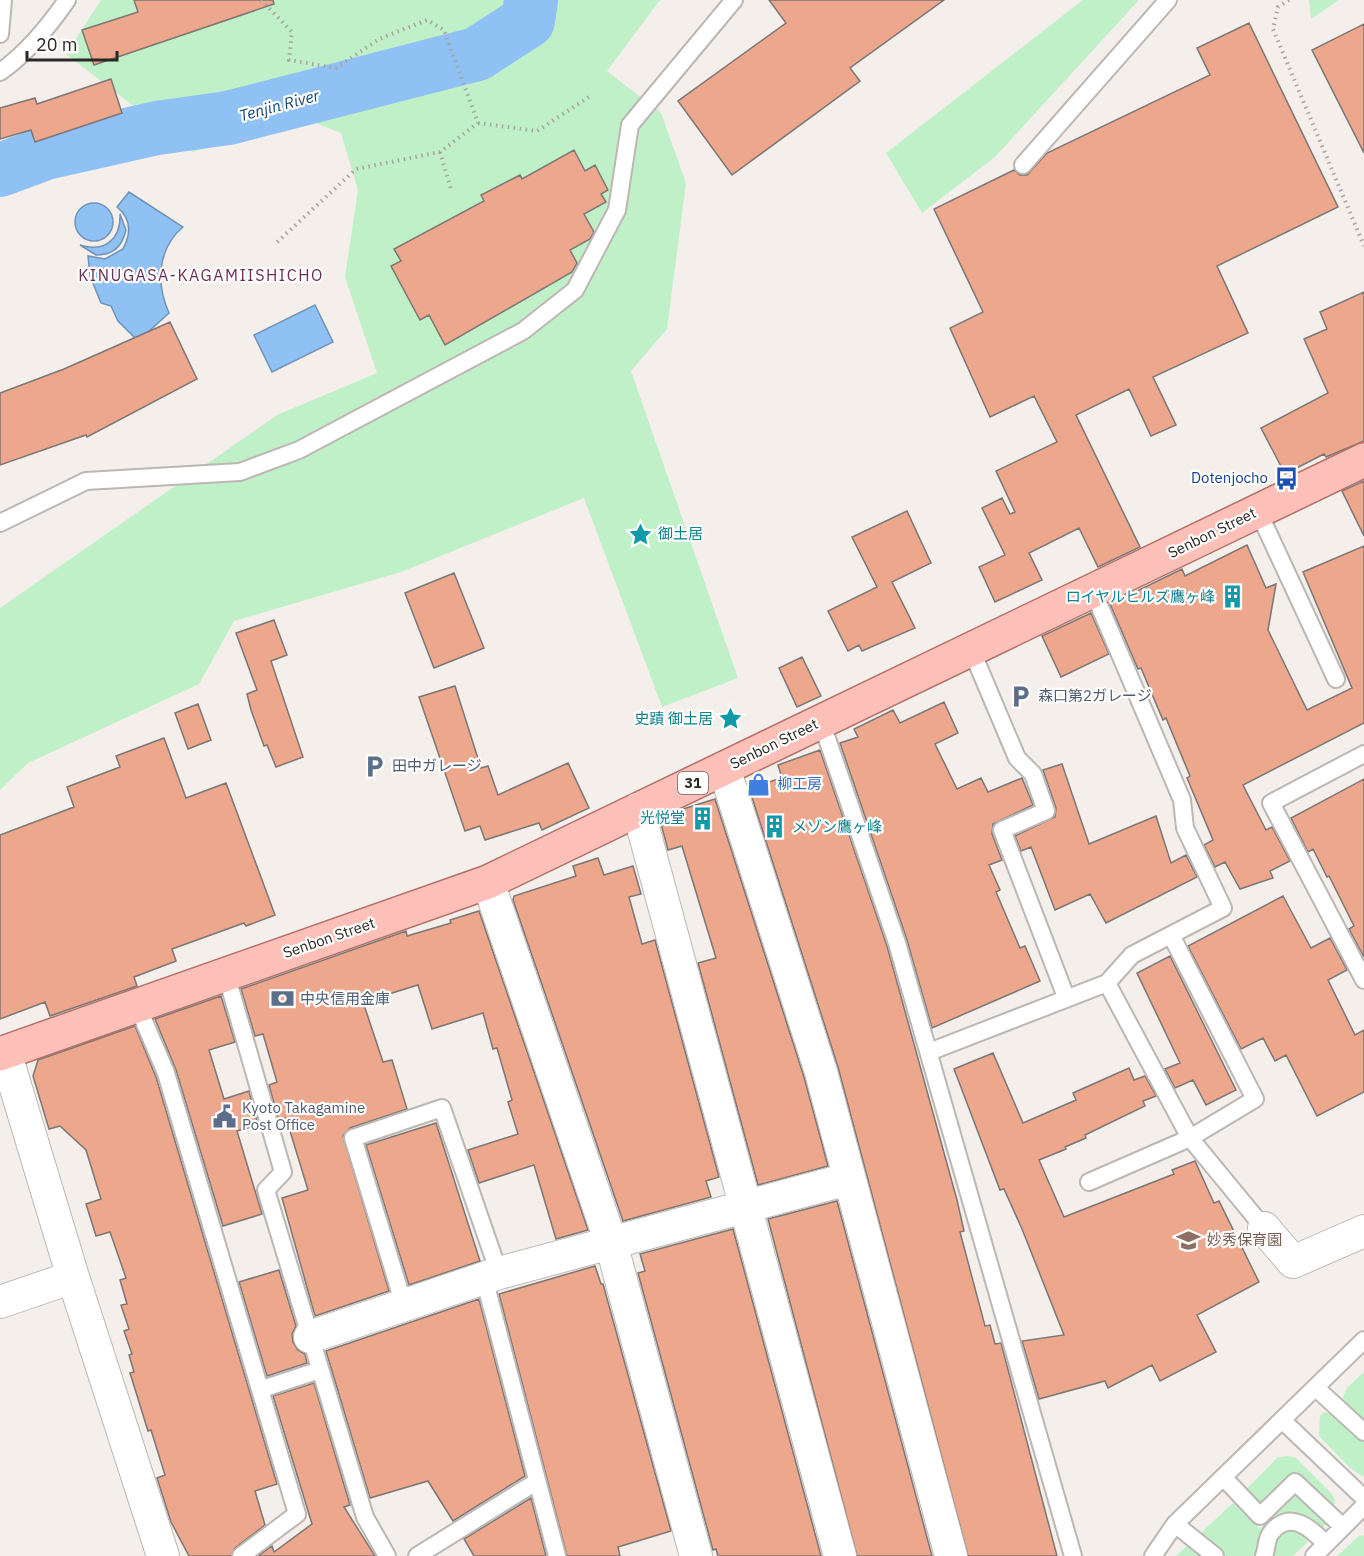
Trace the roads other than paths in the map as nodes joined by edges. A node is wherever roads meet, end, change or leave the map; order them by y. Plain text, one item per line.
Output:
1 (3, 0) edge
2 (67, 0) edge
3 (734, 0) edge
4 (1168, 0) edge
5 (0, 34) edge
6 (0, 72) edge
7 (1023, 165) dead end
8 (1364, 460) edge
9 (1258, 511) junction
10 (0, 523) edge
11 (1093, 591) junction
12 (971, 649) junction
13 (1336, 679) dead end
14 (821, 722) junction
15 (1364, 754) edge
16 (724, 768) junction
17 (638, 809) junction
18 (488, 882) junction
19 (1171, 935) junction
20 (226, 974) junction
21 (1364, 980) edge
22 (1107, 983) junction
23 (1066, 997) junction
24 (137, 1005) junction
25 (929, 1052) junction
26 (3, 1053) edge
27 (1190, 1138) junction
28 (848, 1179) junction
29 (1089, 1182) dead end
30 (746, 1207) junction
31 (1264, 1228) joint
32 (1364, 1231) edge
33 (611, 1243) junction
34 (491, 1275) junction
35 (73, 1277) junction
36 (0, 1302) edge
37 (404, 1305) junction
38 (310, 1336) junction
39 (1364, 1340) edge
40 (320, 1370) junction
41 (1316, 1388) junction
42 (262, 1389) junction
43 (1283, 1421) junction
44 (1364, 1432) edge
45 (1224, 1478) junction
46 (536, 1482) junction
47 (1364, 1498) edge
48 (1364, 1506) edge
49 (1175, 1524) junction
50 (1343, 1527) junction
51 (1320, 1550) edge
52 (163, 1556) edge
53 (241, 1556) edge
54 (387, 1556) edge
55 (417, 1556) edge
56 (557, 1556) edge
57 (696, 1556) edge
58 (840, 1556) edge
59 (951, 1556) edge
60 (1073, 1556) edge
61 (1153, 1556) edge
62 (1215, 1556) edge
63 (1264, 1556) edge

1 - 5 lane
2 - 6 lane
3 - 10 lane
4 - 7 lane
8 - 9 main road, Senbon Street / 31
9 - 11 main road, Senbon Street / 31
9 - 13 lane
11 - 12 main road, Senbon Street / 31
11 - 19 lane
12 - 14 main road, Senbon Street / 31
12 - 23 lane
14 - 16 main road, Senbon Street / 31
14 - 25 lane
15 - 21 lane
16 - 17 main road, Senbon Street / 31
16 - 28 street
17 - 18 main road, Senbon Street / 31
17 - 30 street
18 - 20 main road, Senbon Street / 31
18 - 33 street
19 - 22 lane
19 - 27 lane
20 - 24 main road, Senbon Street / 31
20 - 38 lane
22 - 23 lane
22 - 27 lane
23 - 25 lane
24 - 26 main road, Senbon Street / 31
24 - 42 lane
25 - 60 lane
26 - 35 street
27 - 29 lane
27 - 31 lane
28 - 30 street
28 - 59 street
30 - 33 street
30 - 58 street
31 - 32 street
33 - 34 street
33 - 57 street
34 - 37 street
34 - 37 lane
34 - 46 lane
35 - 36 street
35 - 52 street
37 - 38 street
38 - 40 lane
39 - 41 lane
40 - 42 lane
40 - 54 lane
41 - 43 lane
41 - 44 lane
42 - 53 lane
43 - 45 lane
43 - 47 lane
45 - 49 lane
45 - 50 lane
46 - 55 lane
46 - 56 lane
48 - 50 lane
49 - 61 lane
49 - 62 lane
50 - 51 lane
51 - 63 lane

